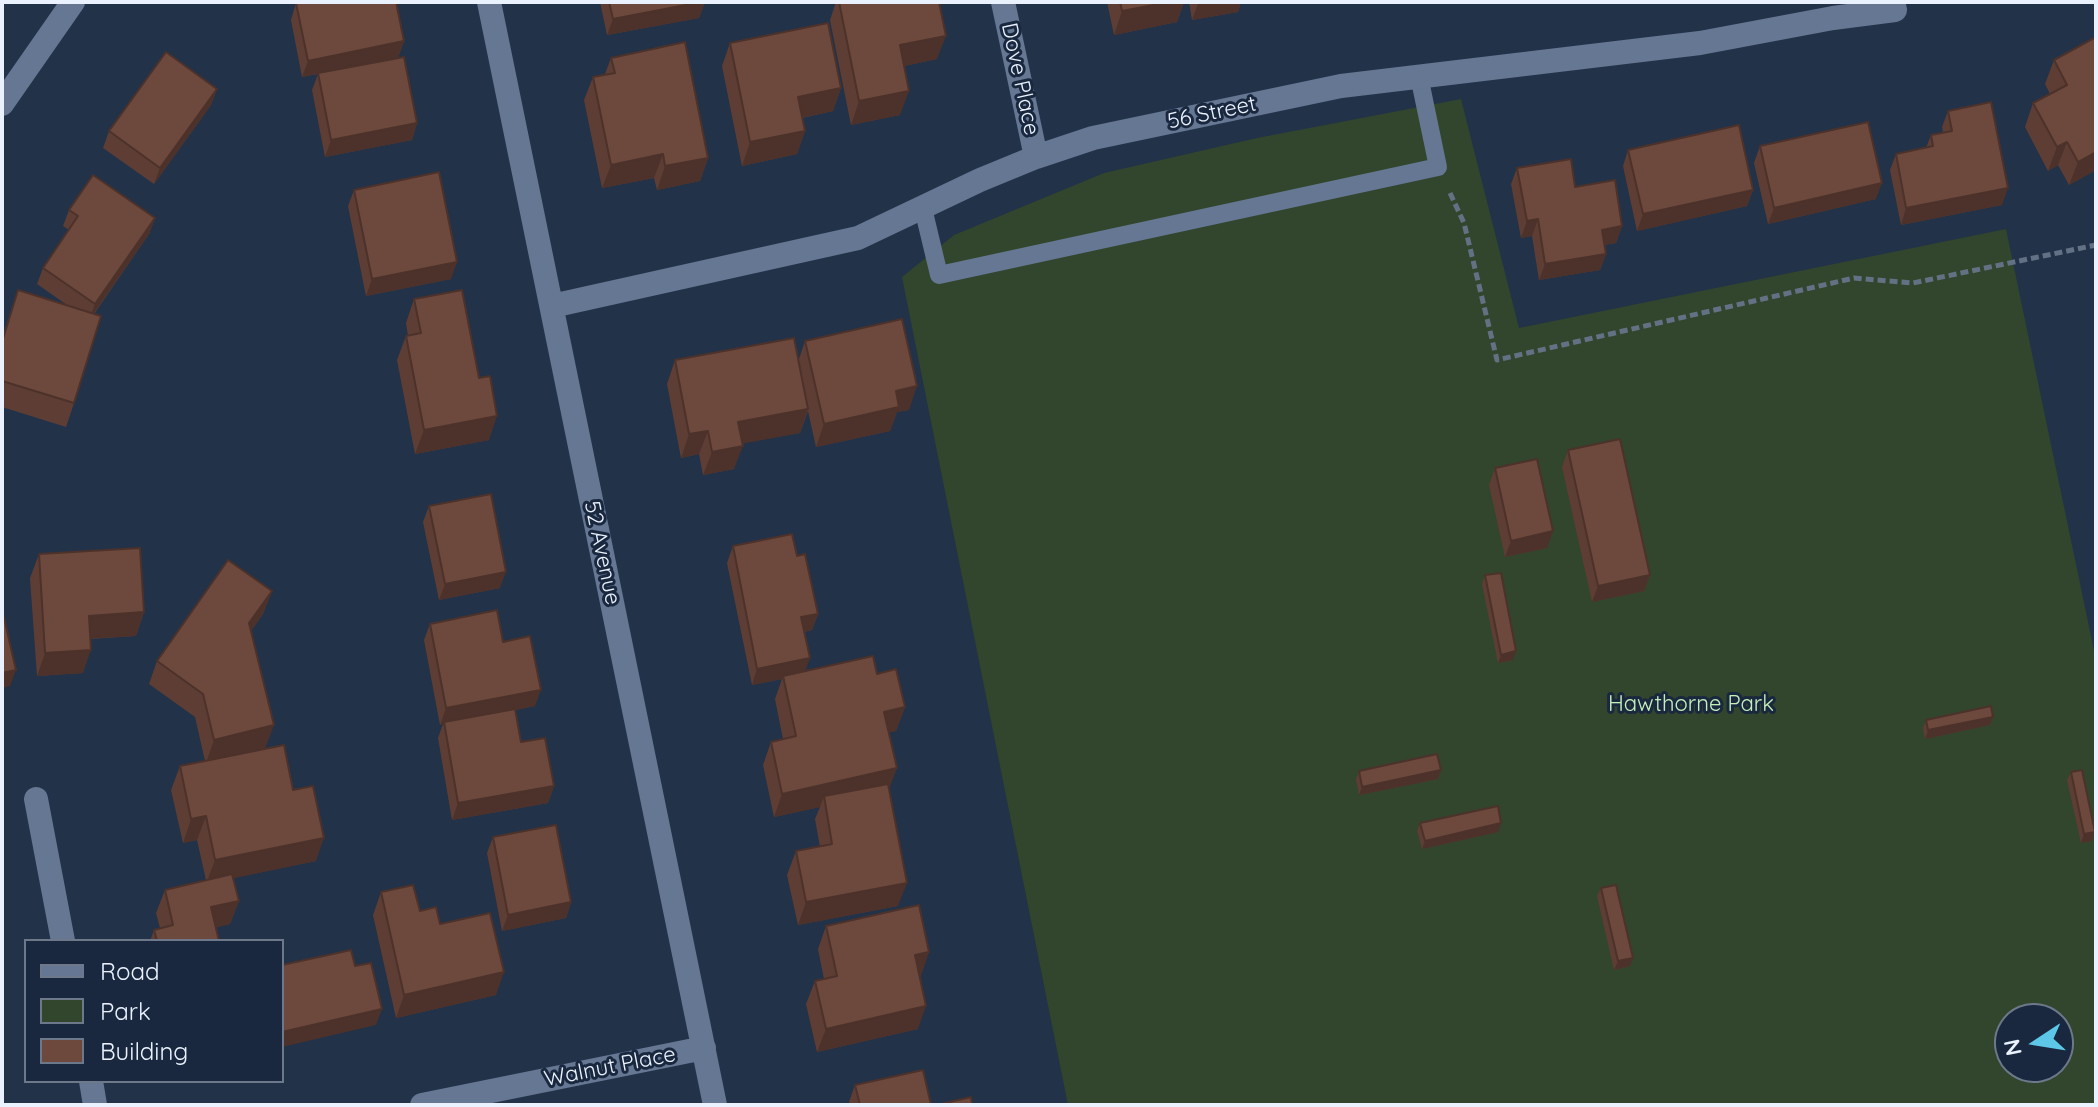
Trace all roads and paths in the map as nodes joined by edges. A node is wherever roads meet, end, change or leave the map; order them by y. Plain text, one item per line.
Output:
1 (73, 2) edge
2 (489, 2) edge
3 (1003, 2) edge
4 (1894, 6) edge
5 (1419, 76) junction
6 (2, 104) edge
7 (1036, 157) junction
8 (1438, 167) junction
9 (923, 208) junction
10 (2096, 245) edge
11 (552, 306) junction
12 (36, 799) dead end
13 (63, 939) edge
14 (704, 1048) junction
15 (91, 1083) edge
16 (95, 1105) edge
17 (422, 1105) edge
18 (715, 1105) edge

1 - 6 street
2 - 11 street, 52 Avenue
3 - 7 street, Dove Place
4 - 5 street, 56 Street
5 - 7 street, 56 Street
5 - 8 lane
7 - 9 street, 56 Street
8 - 9 lane
8 - 10 path
9 - 11 street, 56 Street
11 - 14 street, 52 Avenue
12 - 13 street
14 - 17 street, Walnut Place
14 - 18 street, 52 Avenue
15 - 16 street

